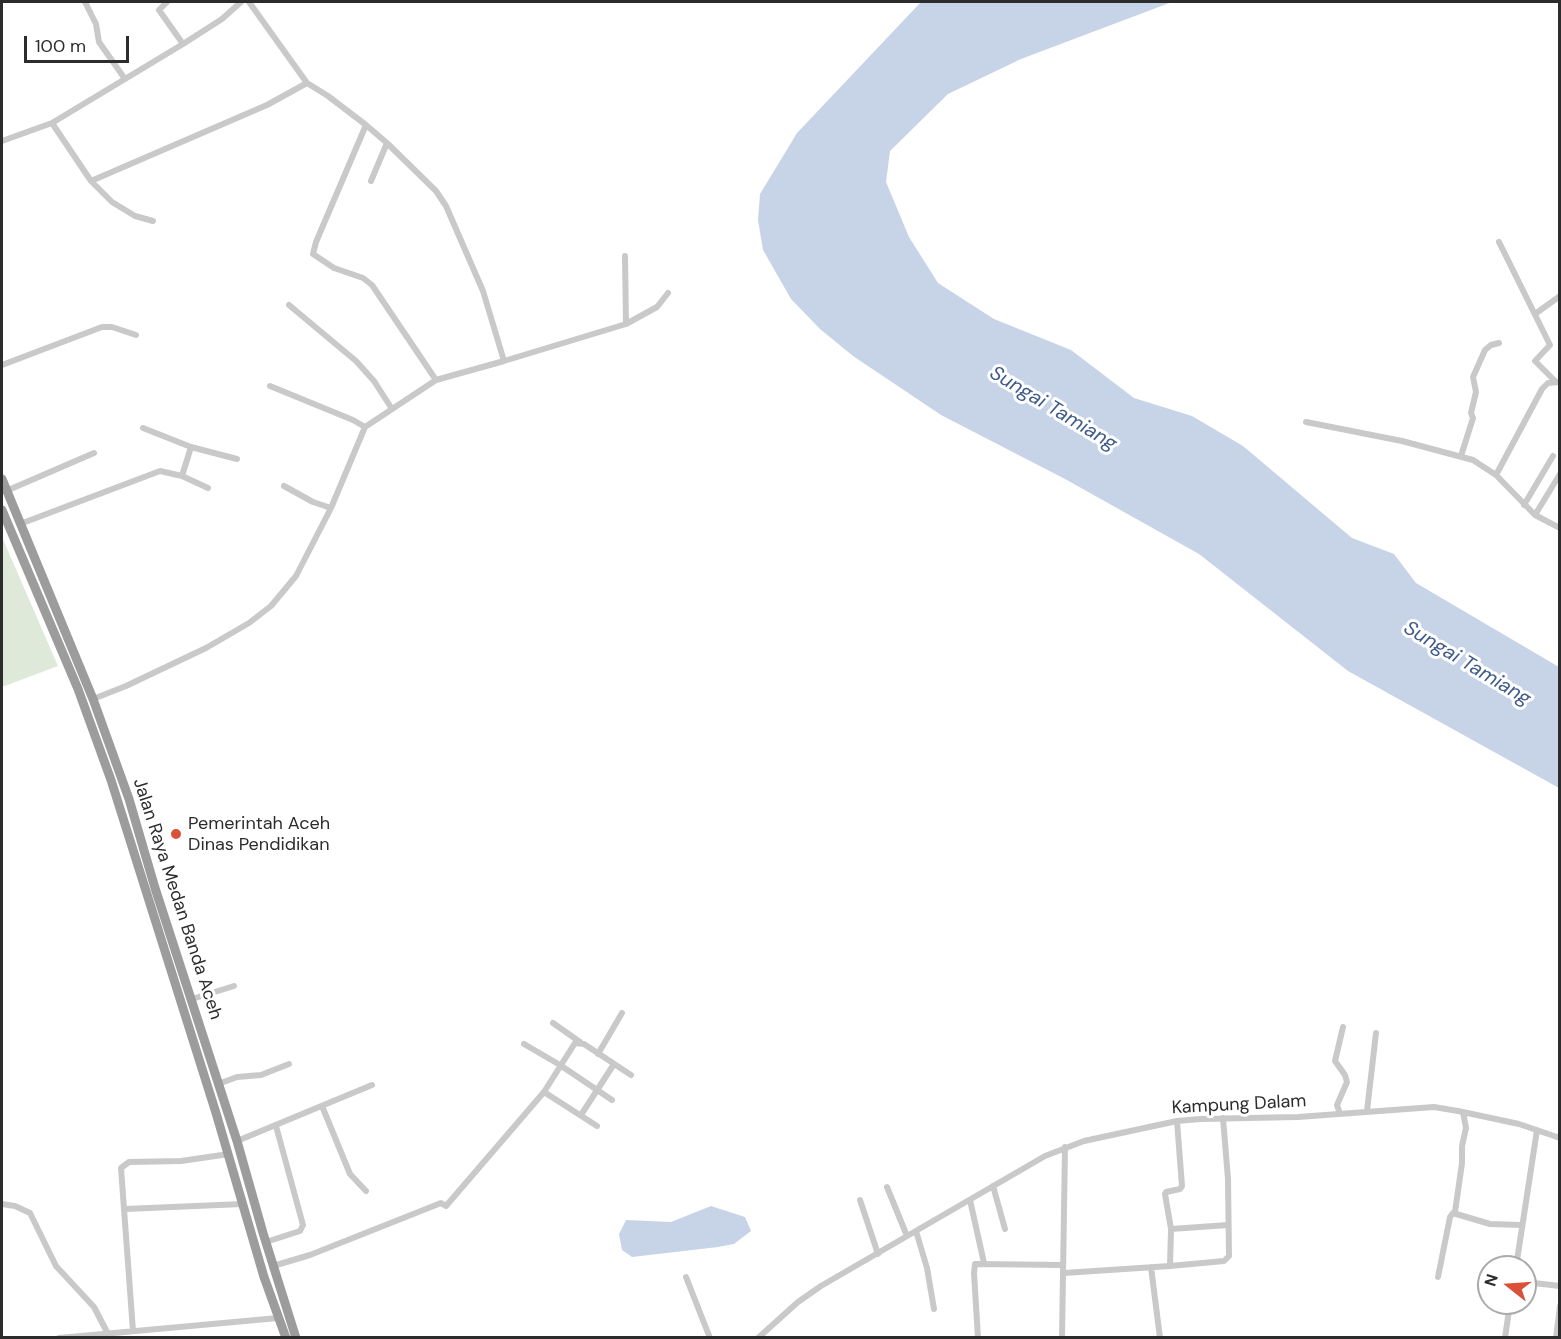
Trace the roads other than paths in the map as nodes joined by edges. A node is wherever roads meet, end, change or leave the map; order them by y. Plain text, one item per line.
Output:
1 (85, 2) edge
2 (167, 2) edge
3 (241, 2) edge
4 (249, 2) edge
5 (183, 44) junction
6 (125, 79) junction
7 (307, 83) junction
8 (52, 123) junction
9 (366, 124) junction
10 (2, 141) edge
11 (387, 143) junction
12 (91, 181) junction
13 (371, 181) dead end
14 (153, 221) dead end
15 (1499, 242) dead end
16 (625, 256) dead end
17 (668, 293) dead end
18 (1560, 296) edge
19 (289, 305) dead end
20 (1535, 314) junction
21 (626, 324) junction
22 (136, 335) dead end
23 (1499, 343) dead end
24 (504, 361) junction
25 (2, 365) edge
26 (436, 380) junction
27 (1558, 382) edge
28 (270, 386) dead end
29 (392, 409) junction
30 (1306, 422) dead end
31 (142, 428) dead end
32 (365, 428) junction
33 (191, 447) junction
34 (94, 453) dead end
35 (1461, 456) junction
36 (1553, 456) dead end
37 (237, 459) dead end
38 (1560, 474) edge
39 (1496, 475) junction
40 (182, 476) junction
41 (2, 479) edge
42 (284, 486) dead end
43 (208, 488) dead end
44 (6, 491) junction
45 (1524, 505) junction
46 (331, 508) junction
47 (2, 510) edge
48 (1535, 515) junction
49 (20, 524) junction
50 (1560, 528) edge
51 (93, 699) junction
52 (155, 888) junction
53 (145, 891) junction
54 (234, 986) dead end
55 (192, 999) junction
56 (622, 1013) dead end
57 (554, 1023) dead end
58 (1343, 1027) dead end
59 (1376, 1033) dead end
60 (203, 1037) junction
61 (193, 1041) junction
62 (580, 1042) junction
63 (524, 1044) dead end
64 (598, 1054) junction
65 (290, 1064) dead end
66 (614, 1064) junction
67 (560, 1065) junction
68 (632, 1075) dead end
69 (218, 1084) junction
70 (372, 1085) dead end
71 (597, 1090) junction
72 (544, 1092) junction
73 (612, 1100) dead end
74 (322, 1106) junction
75 (1367, 1112) junction
76 (1463, 1112) junction
77 (1340, 1114) junction
78 (580, 1116) junction
79 (1223, 1118) junction
80 (1177, 1121) junction
81 (276, 1126) junction
82 (597, 1126) dead end
83 (1537, 1130) junction
84 (1560, 1138) edge
85 (237, 1142) junction
86 (1065, 1147) junction
87 (229, 1154) junction
88 (993, 1186) junction
89 (887, 1187) dead end
90 (366, 1191) dead end
91 (860, 1200) dead end
92 (970, 1200) junction
93 (2, 1204) edge
94 (243, 1204) junction
95 (125, 1209) junction
96 (1455, 1212) junction
97 (1228, 1225) junction
98 (1522, 1225) junction
99 (1005, 1229) dead end
100 (1171, 1229) junction
101 (916, 1231) junction
102 (252, 1236) junction
103 (907, 1236) junction
104 (264, 1237) junction
105 (878, 1254) junction
106 (1518, 1255) edge
107 (984, 1263) junction
108 (273, 1266) junction
109 (1170, 1266) junction
110 (1150, 1267) junction
111 (1063, 1269) junction
112 (686, 1277) dead end
113 (1438, 1277) dead end
114 (1537, 1283) edge
115 (1560, 1286) edge
116 (1560, 1306) edge
117 (934, 1309) dead end
118 (1508, 1315) edge
119 (278, 1318) junction
120 (133, 1331) junction
121 (107, 1332) junction
122 (58, 1338) edge
123 (285, 1338) edge
124 (296, 1338) edge
125 (710, 1338) edge
126 (758, 1338) edge
127 (978, 1338) edge
128 (1062, 1338) edge
129 (1160, 1338) edge
130 (1505, 1338) edge
131 (1556, 1338) edge

1 - 6 street
2 - 5 street
3 - 5 street
4 - 7 street
5 - 6 street
6 - 8 street
7 - 9 street
7 - 12 street
8 - 10 street
8 - 12 street
9 - 11 street
9 - 26 street
11 - 13 street
11 - 24 street
12 - 14 street
15 - 20 street
16 - 21 street
17 - 21 street
18 - 20 street
19 - 29 street
20 - 27 street
21 - 24 street
22 - 25 street
23 - 35 street
24 - 26 street
26 - 29 street
27 - 39 street
28 - 32 street
29 - 32 street
30 - 35 street
31 - 33 street
32 - 46 street
33 - 37 street
33 - 40 street
34 - 44 street
35 - 39 street
36 - 45 street
38 - 48 street
39 - 45 street
40 - 43 street
40 - 49 street
41 - 44 highway, Jalan Raya Medan Banda Aceh
42 - 46 street
44 - 49 highway, Jalan Raya Medan Banda Aceh
45 - 48 street
46 - 51 street
47 - 53 highway, Jalan Raya Medan Banda Aceh
48 - 50 street
49 - 51 highway, Jalan Raya Medan Banda Aceh
51 - 52 highway, Jalan Raya Medan Banda Aceh
52 - 53 highway
52 - 55 highway, Jalan Raya Medan Banda Aceh
53 - 61 highway, Jalan Raya Medan Banda Aceh
54 - 55 street
55 - 60 highway, Jalan Raya Medan Banda Aceh
56 - 64 street
57 - 62 street
58 - 77 street
59 - 75 street
60 - 61 highway
60 - 69 highway, Jalan Raya Medan Banda Aceh
61 - 87 highway, Jalan Raya Medan Banda Aceh
62 - 64 street
62 - 67 street
63 - 67 street
64 - 66 street
65 - 69 street
66 - 68 street
66 - 71 street
67 - 71 street
67 - 72 street
69 - 85 highway, Jalan Raya Medan Banda Aceh
70 - 74 street
71 - 73 street
71 - 78 street
72 - 78 street
72 - 108 street
74 - 81 street
74 - 90 street
75 - 76 street, Kampung Dalam
75 - 77 street, Kampung Dalam
76 - 83 street, Kampung Dalam
76 - 96 street
77 - 79 street, Kampung Dalam
78 - 82 street
79 - 80 street, Kampung Dalam
79 - 97 street
80 - 86 street, Kampung Dalam
80 - 100 street
81 - 85 street
81 - 104 street
83 - 84 street, Kampung Dalam
83 - 98 street
85 - 104 highway, Jalan Raya Medan Banda Aceh
86 - 88 street, Kampung Dalam
86 - 111 street
87 - 94 highway, Jalan Raya Medan Banda Aceh
87 - 95 street
88 - 92 street, Kampung Dalam
88 - 99 street
89 - 103 street
91 - 105 street
92 - 101 street, Kampung Dalam
92 - 107 street
93 - 121 street
94 - 95 street
94 - 102 highway, Jalan Raya Medan Banda Aceh
95 - 120 street
96 - 98 street
96 - 113 street
97 - 100 street
97 - 109 street
98 - 106 street
100 - 109 street
101 - 103 street, Kampung Dalam
101 - 117 street
102 - 104 highway
102 - 119 highway, Jalan Raya Medan Banda Aceh
103 - 105 street, Kampung Dalam
104 - 108 highway, Jalan Raya Medan Banda Aceh
105 - 126 street, Kampung Dalam
107 - 111 street
107 - 127 street
108 - 124 highway, Jalan Raya Medan Banda Aceh
109 - 110 street
110 - 111 street
110 - 129 street
111 - 128 street
112 - 125 street
114 - 115 street
116 - 131 street
118 - 130 street
119 - 120 street
119 - 123 highway, Jalan Raya Medan Banda Aceh
120 - 121 street
121 - 122 street

